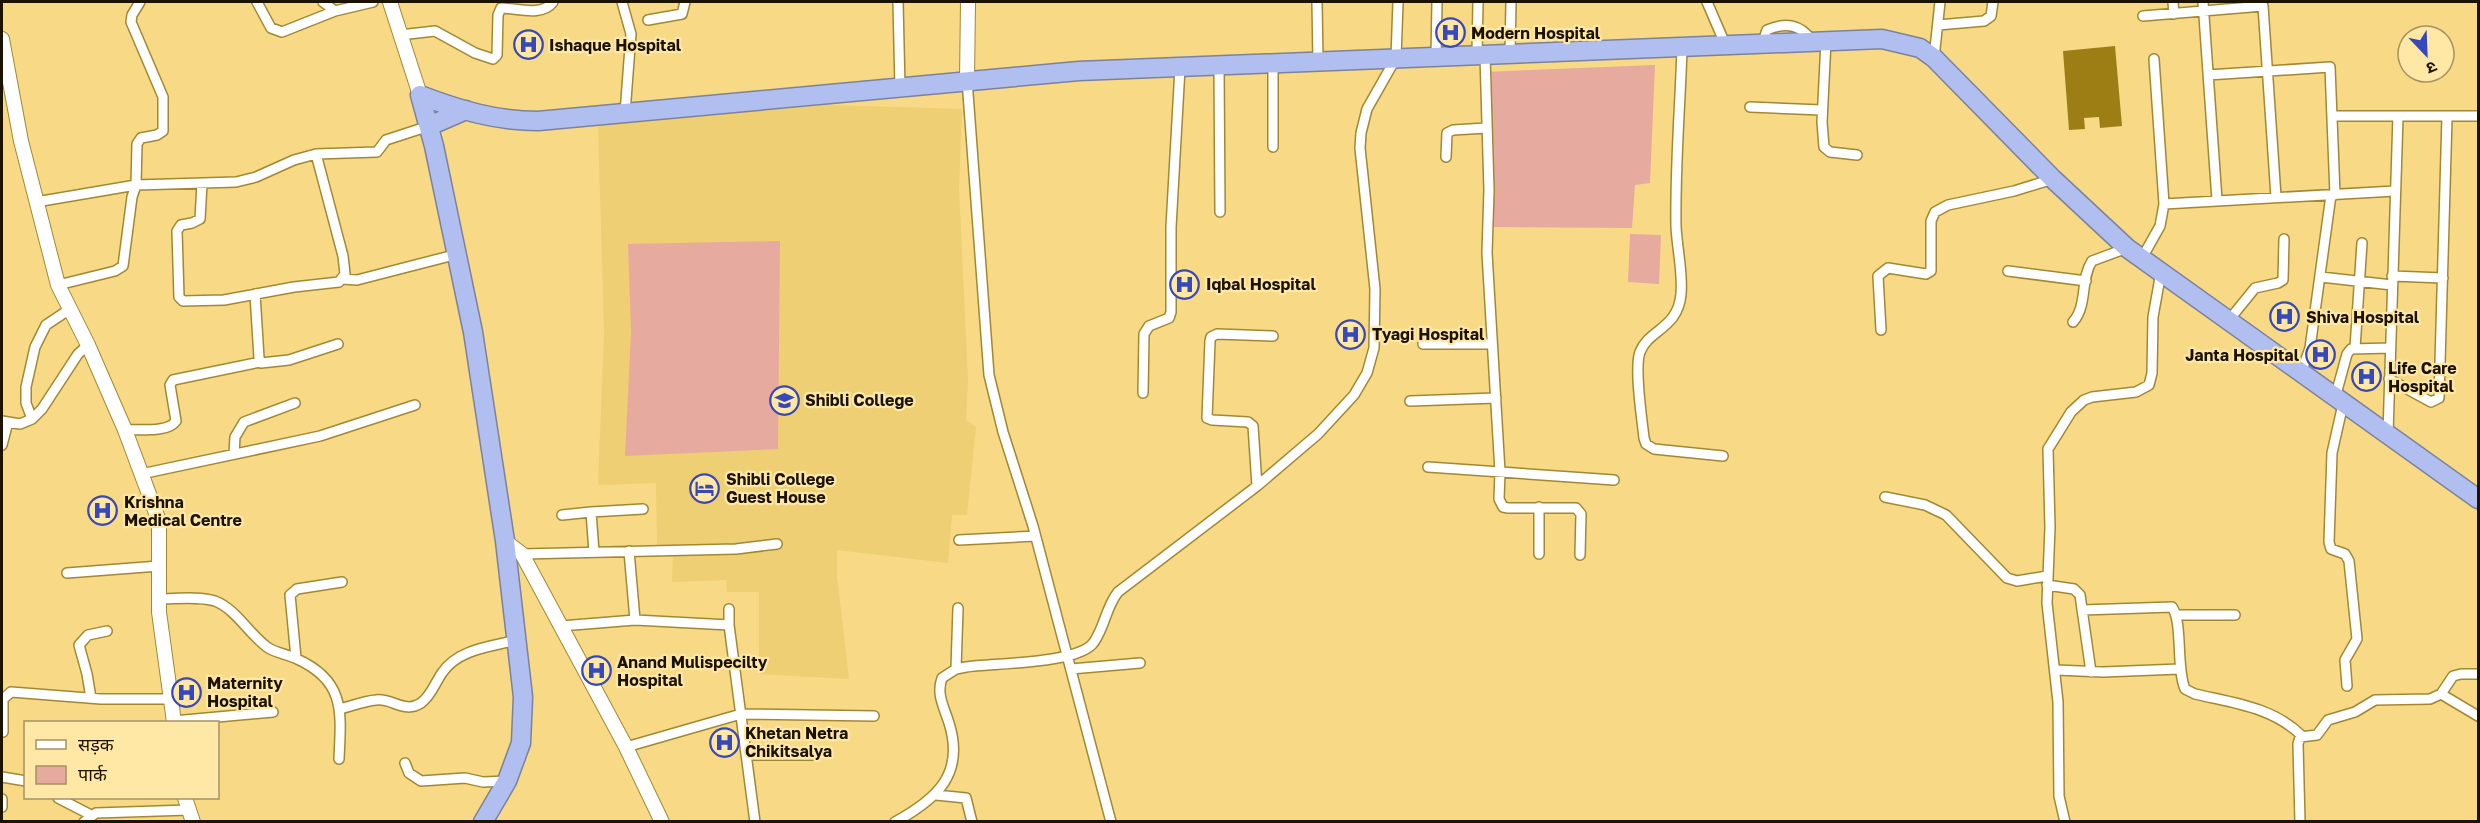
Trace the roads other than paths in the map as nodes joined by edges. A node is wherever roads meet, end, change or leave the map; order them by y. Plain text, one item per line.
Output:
1 (140, 2) edge
2 (257, 2) edge
3 (323, 2) edge
4 (373, 2) edge
5 (390, 2) edge
6 (553, 2) edge
7 (622, 2) edge
8 (685, 2) edge
9 (898, 2) edge
10 (968, 2) edge
11 (1317, 2) edge
12 (1398, 2) edge
13 (1437, 2) edge
14 (1478, 2) edge
15 (1511, 2) edge
16 (1707, 2) edge
17 (1940, 2) edge
18 (1993, 2) edge
19 (2173, 2) edge
20 (2204, 2) edge
21 (2263, 4) edge
22 (335, 11) junction
23 (2204, 12) junction
24 (2174, 14) junction
25 (2143, 16) dead end
26 (648, 20) dead end
27 (1938, 25) junction
28 (400, 34) junction
29 (2, 39) edge
30 (1819, 41) junction
31 (1726, 46) junction
32 (1682, 49) junction
33 (1510, 54) junction
34 (1481, 55) junction
35 (1436, 57) junction
36 (1396, 58) junction
37 (1934, 58) junction
38 (2154, 59) dead end
39 (1318, 63) junction
40 (1272, 64) junction
41 (1220, 67) junction
42 (1180, 68) junction
43 (2268, 70) junction
44 (2208, 75) junction
45 (967, 80) junction
46 (900, 88) junction
47 (420, 94) junction
48 (1750, 107) dead end
49 (466, 110) junction
50 (1822, 110) junction
51 (625, 113) junction
52 (2332, 116) junction
53 (2478, 116) edge
54 (2398, 117) junction
55 (2447, 117) junction
56 (429, 126) junction
57 (1486, 128) junction
58 (1273, 147) dead end
59 (316, 154) junction
60 (1857, 155) dead end
61 (1446, 157) dead end
62 (2053, 179) junction
63 (202, 184) junction
64 (136, 185) junction
65 (2395, 191) junction
66 (2333, 195) junction
67 (2276, 197) junction
68 (2217, 200) junction
69 (36, 202) junction
70 (2164, 204) junction
71 (1220, 212) dead end
72 (2284, 239) dead end
73 (2362, 243) dead end
74 (458, 254) junction
75 (2134, 254) junction
76 (2008, 271) dead end
77 (2160, 272) junction
78 (2321, 277) junction
79 (2443, 278) junction
80 (342, 279) junction
81 (2392, 280) junction
82 (2086, 281) junction
83 (2360, 281) junction
84 (58, 285) junction
85 (255, 294) junction
86 (70, 309) junction
87 (2229, 320) junction
88 (2073, 322) dead end
89 (1881, 330) dead end
90 (1273, 336) dead end
91 (338, 344) dead end
92 (1423, 344) dead end
93 (1492, 344) junction
94 (88, 345) junction
95 (2355, 348) junction
96 (2390, 348) junction
97 (260, 362) junction
98 (2301, 374) junction
99 (2389, 379) junction
100 (1143, 393) dead end
101 (1496, 398) junction
102 (1410, 401) dead end
103 (2339, 401) junction
104 (295, 403) dead end
105 (415, 405) dead end
106 (32, 419) junction
107 (5, 422) edge
108 (125, 430) junction
109 (2388, 434) junction
110 (2, 445) edge
111 (234, 454) junction
112 (1723, 456) dead end
113 (1428, 467) dead end
114 (1500, 472) junction
115 (141, 474) junction
116 (1614, 480) dead end
117 (1257, 486) junction
118 (1885, 497) dead end
119 (2478, 499) edge
120 (1539, 507) junction
121 (643, 509) dead end
122 (591, 512) junction
123 (562, 515) dead end
124 (1035, 536) junction
125 (959, 540) dead end
126 (505, 541) junction
127 (777, 544) dead end
128 (629, 550) junction
129 (594, 552) junction
130 (522, 554) junction
131 (1539, 554) dead end
132 (1580, 555) dead end
133 (159, 566) junction
134 (67, 573) dead end
135 (2047, 581) junction
136 (342, 582) dead end
137 (159, 599) junction
138 (729, 609) dead end
139 (958, 609) dead end
140 (2082, 609) junction
141 (2176, 615) junction
142 (2235, 615) dead end
143 (635, 620) junction
144 (729, 625) junction
145 (561, 626) junction
146 (107, 631) dead end
147 (517, 640) junction
148 (1068, 657) junction
149 (296, 658) junction
150 (1140, 663) dead end
151 (956, 669) junction
152 (1071, 669) junction
153 (2180, 669) junction
154 (2056, 670) junction
155 (2091, 672) junction
156 (2478, 675) edge
157 (2348, 686) dead end
158 (2441, 694) junction
159 (91, 698) junction
160 (171, 699) junction
161 (340, 709) junction
162 (273, 712) dead end
163 (741, 714) junction
164 (874, 716) dead end
165 (2478, 717) edge
166 (174, 721) edge
167 (184, 721) edge
168 (3, 732) edge
169 (2302, 736) junction
170 (626, 747) junction
171 (747, 755) junction
172 (814, 755) dead end
173 (339, 759) dead end
174 (405, 763) dead end
175 (2, 777) edge
176 (24, 781) edge
177 (507, 781) junction
178 (936, 795) junction
179 (2, 799) edge
180 (59, 799) edge
181 (2, 807) edge
182 (189, 808) edge
183 (87, 818) edge
184 (483, 822) edge
185 (662, 822) edge
186 (755, 822) edge
187 (895, 822) edge
188 (972, 822) edge
189 (1111, 822) edge
190 (2065, 822) edge
191 (2300, 822) edge

1 - 64 street
2 - 22 street
3 - 22 street
4 - 22 street
5 - 28 street
6 - 28 street
7 - 51 street
8 - 26 street
9 - 46 street
10 - 45 street
11 - 39 street
12 - 36 street
13 - 35 street
14 - 34 street
15 - 33 street
16 - 31 street
17 - 27 street
18 - 27 street
19 - 24 street
20 - 23 street
21 - 23 street
21 - 43 street
23 - 24 street
23 - 44 street
24 - 25 street
27 - 37 street
28 - 47 street
29 - 69 street
30 - 31 highway
30 - 37 highway
30 - 50 street
31 - 32 highway
32 - 33 highway
32 - 112 street
33 - 34 highway
34 - 35 highway
34 - 57 street
35 - 36 highway
36 - 39 highway
36 - 117 street
37 - 62 highway
38 - 70 street
39 - 40 highway
40 - 41 highway
40 - 58 street
41 - 42 highway
41 - 71 street
42 - 45 highway
42 - 100 street
43 - 44 street
43 - 52 street
43 - 67 street
44 - 68 street
45 - 46 highway
45 - 124 street
46 - 51 highway
47 - 49 highway
47 - 56 highway
48 - 50 street
49 - 51 highway
49 - 56 highway
50 - 60 street
52 - 54 street
52 - 66 street
53 - 55 street
54 - 55 street
54 - 65 street
55 - 79 street
56 - 59 street
56 - 74 highway
57 - 61 street
57 - 93 street
59 - 63 street
59 - 80 street
62 - 75 highway
62 - 89 street
63 - 64 street
63 - 85 street
64 - 69 street
64 - 84 street
65 - 66 street
65 - 81 street
66 - 67 street
66 - 78 street
67 - 68 street
68 - 70 street
69 - 84 street
70 - 75 street
72 - 87 street
73 - 83 street
74 - 80 street
74 - 126 highway
75 - 77 highway
75 - 82 street
76 - 82 street
77 - 87 highway
77 - 135 street
78 - 83 street
78 - 98 street
79 - 81 street
79 - 99 street
80 - 85 street
81 - 83 street
81 - 96 street
82 - 88 street
83 - 95 street
84 - 86 street
85 - 97 street
86 - 94 street
86 - 106 street
87 - 98 highway
90 - 117 street
91 - 97 street
92 - 93 street
93 - 101 street
94 - 106 street
94 - 108 street
95 - 96 street
95 - 103 street
96 - 99 street
97 - 108 street
98 - 103 highway
99 - 109 street
101 - 102 street
101 - 114 street
103 - 109 highway
103 - 157 street
104 - 111 street
105 - 111 street
106 - 107 street
107 - 110 street
108 - 115 street
109 - 119 highway
111 - 115 street
113 - 114 street
114 - 116 street
114 - 120 street
115 - 133 street
117 - 148 street
118 - 135 street
120 - 131 street
120 - 132 street
121 - 122 street
122 - 123 street
122 - 129 street
124 - 125 street
124 - 148 street
126 - 130 street
126 - 147 highway
127 - 128 street
128 - 129 street
128 - 143 street
129 - 130 street
130 - 145 street
133 - 134 street
133 - 137 street
135 - 140 street
135 - 154 street
136 - 149 street
137 - 149 street
137 - 160 street
138 - 144 street
139 - 151 street
140 - 141 street
140 - 155 street
141 - 142 street
141 - 153 street
143 - 144 street
143 - 145 street
144 - 163 street
145 - 170 street
146 - 159 street
147 - 161 street
147 - 177 highway
148 - 151 street
148 - 152 street
149 - 161 street
150 - 152 street
151 - 178 street
152 - 189 street
153 - 155 street
153 - 169 street
154 - 155 street
154 - 190 street
156 - 158 street
158 - 165 street
158 - 169 street
159 - 160 street
159 - 168 street
160 - 166 street
161 - 173 street
162 - 167 street
163 - 164 street
163 - 170 street
163 - 171 street
169 - 191 street
170 - 185 street
171 - 172 street
171 - 186 street
174 - 177 street
175 - 176 street
177 - 184 highway
178 - 187 street
178 - 188 street
179 - 181 street
180 - 183 street
182 - 183 street

